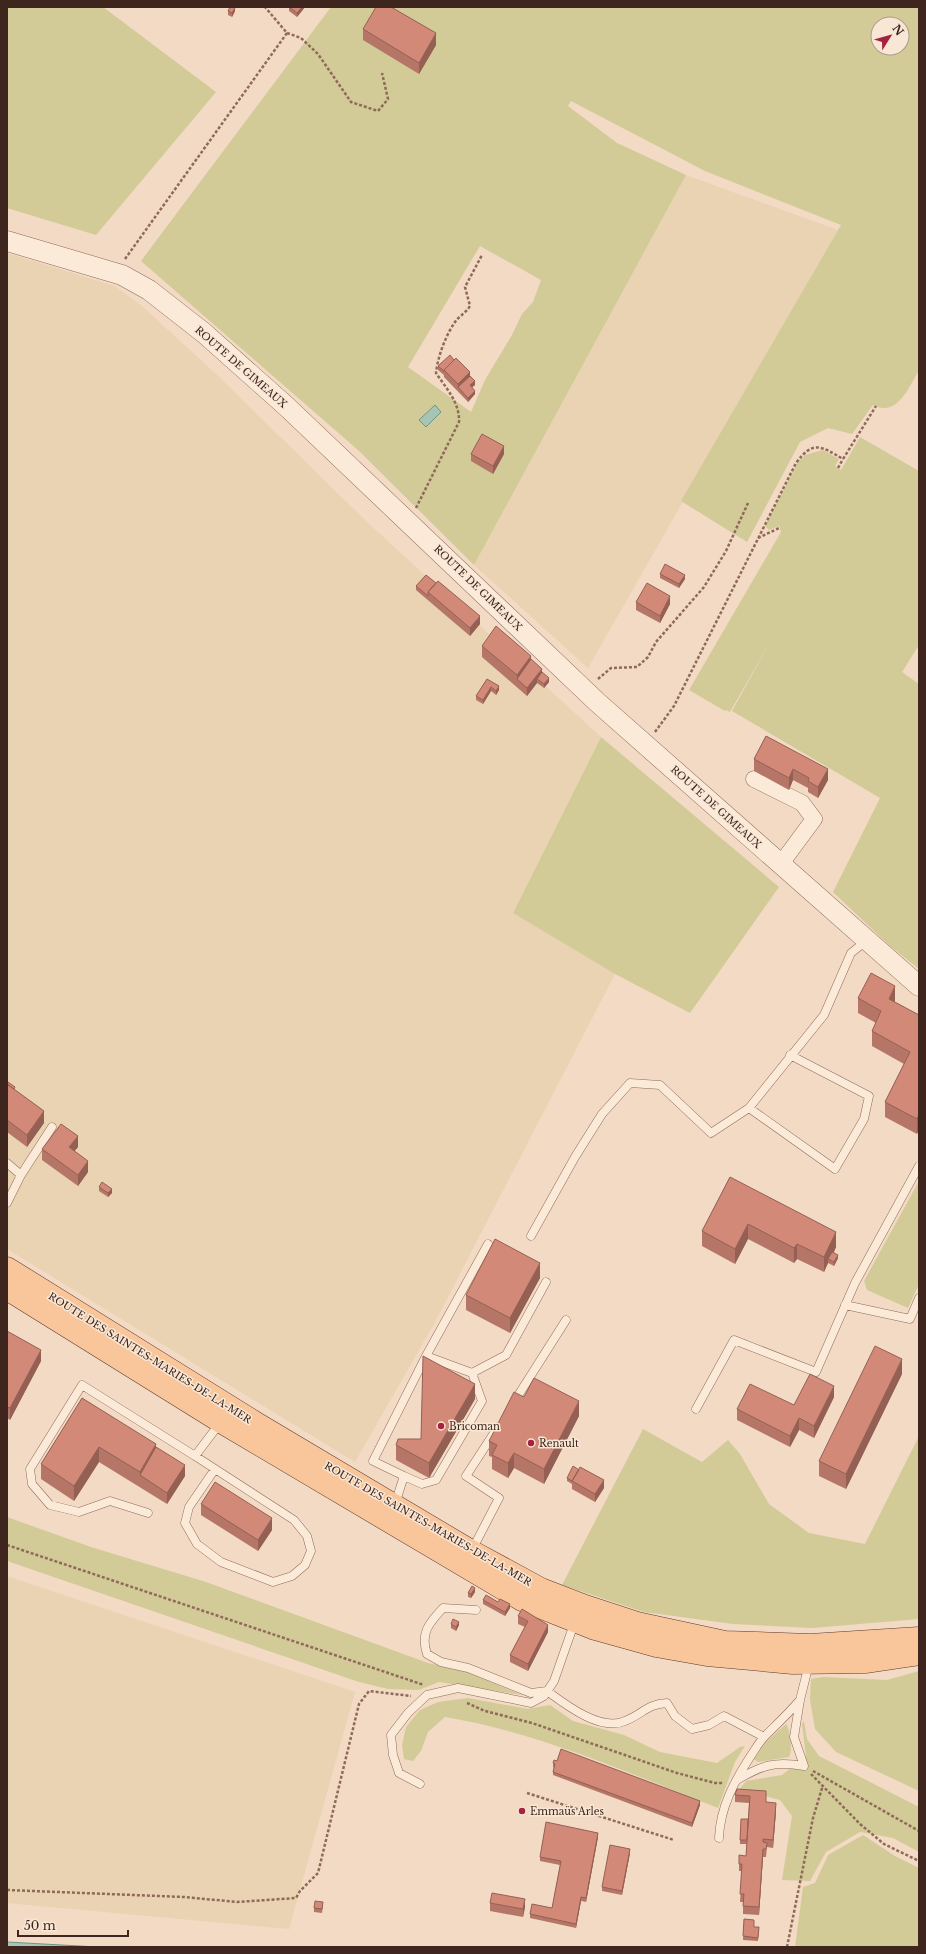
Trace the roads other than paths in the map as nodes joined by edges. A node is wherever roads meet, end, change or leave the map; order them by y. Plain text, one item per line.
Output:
1 (7, 241) edge
2 (754, 779) dead end
3 (780, 865) junction
4 (866, 941) junction
5 (919, 986) edge
6 (790, 1055) junction
7 (749, 1108) junction
8 (52, 1126) dead end
9 (7, 1163) edge
10 (919, 1166) edge
11 (22, 1175) junction
12 (7, 1203) edge
13 (531, 1236) dead end
14 (488, 1244) dead end
15 (7, 1268) edge
16 (546, 1282) dead end
17 (7, 1289) edge
18 (919, 1298) edge
19 (845, 1305) junction
20 (566, 1320) dead end
21 (78, 1323) junction
22 (426, 1356) junction
23 (472, 1373) junction
24 (696, 1409) dead end
25 (225, 1414) junction
26 (195, 1456) junction
27 (215, 1469) junction
28 (404, 1476) junction
29 (148, 1513) dead end
30 (391, 1513) junction
31 (467, 1559) junction
32 (476, 1610) dead end
33 (578, 1613) junction
34 (919, 1638) edge
35 (809, 1654) junction
36 (919, 1654) edge
37 (547, 1692) junction
38 (800, 1700) junction
39 (764, 1737) junction
40 (737, 1780) junction
41 (420, 1784) dead end
42 (719, 1838) dead end

1 - 3 street, ROUTE DE GIMEAUX
2 - 3 street
3 - 4 street, ROUTE DE GIMEAUX
4 - 5 street, ROUTE DE GIMEAUX
4 - 6 lane
6 - 7 lane
6 - 7 lane
7 - 13 lane
8 - 11 lane
9 - 11 lane
10 - 19 lane
11 - 12 lane
14 - 22 lane
15 - 21 main road, ROUTE DES SAINTES-MARIES-DE-LA-MER
16 - 23 lane
17 - 21 main road, ROUTE DES SAINTES-MARIES-DE-LA-MER
18 - 19 lane
19 - 24 lane
20 - 31 lane
21 - 25 main road, ROUTE DES SAINTES-MARIES-DE-LA-MER
22 - 23 lane
22 - 28 lane
23 - 28 lane
25 - 26 lane
25 - 30 main road, ROUTE DES SAINTES-MARIES-DE-LA-MER
26 - 27 lane
26 - 29 lane
27 - 27 lane
28 - 30 lane
30 - 31 main road, ROUTE DES SAINTES-MARIES-DE-LA-MER
31 - 33 main road, ROUTE DES SAINTES-MARIES-DE-LA-MER
32 - 37 lane
33 - 35 main road, ROUTE DES SAINTES-MARIES-DE-LA-MER
33 - 37 lane
34 - 35 main road, ROUTE DES SAINTES-MARIES-DE-LA-MER
35 - 36 main road, ROUTE DES SAINTES-MARIES-DE-LA-MER
35 - 38 lane
37 - 39 lane
37 - 41 lane
38 - 39 lane
38 - 40 lane
39 - 40 lane
40 - 42 lane

